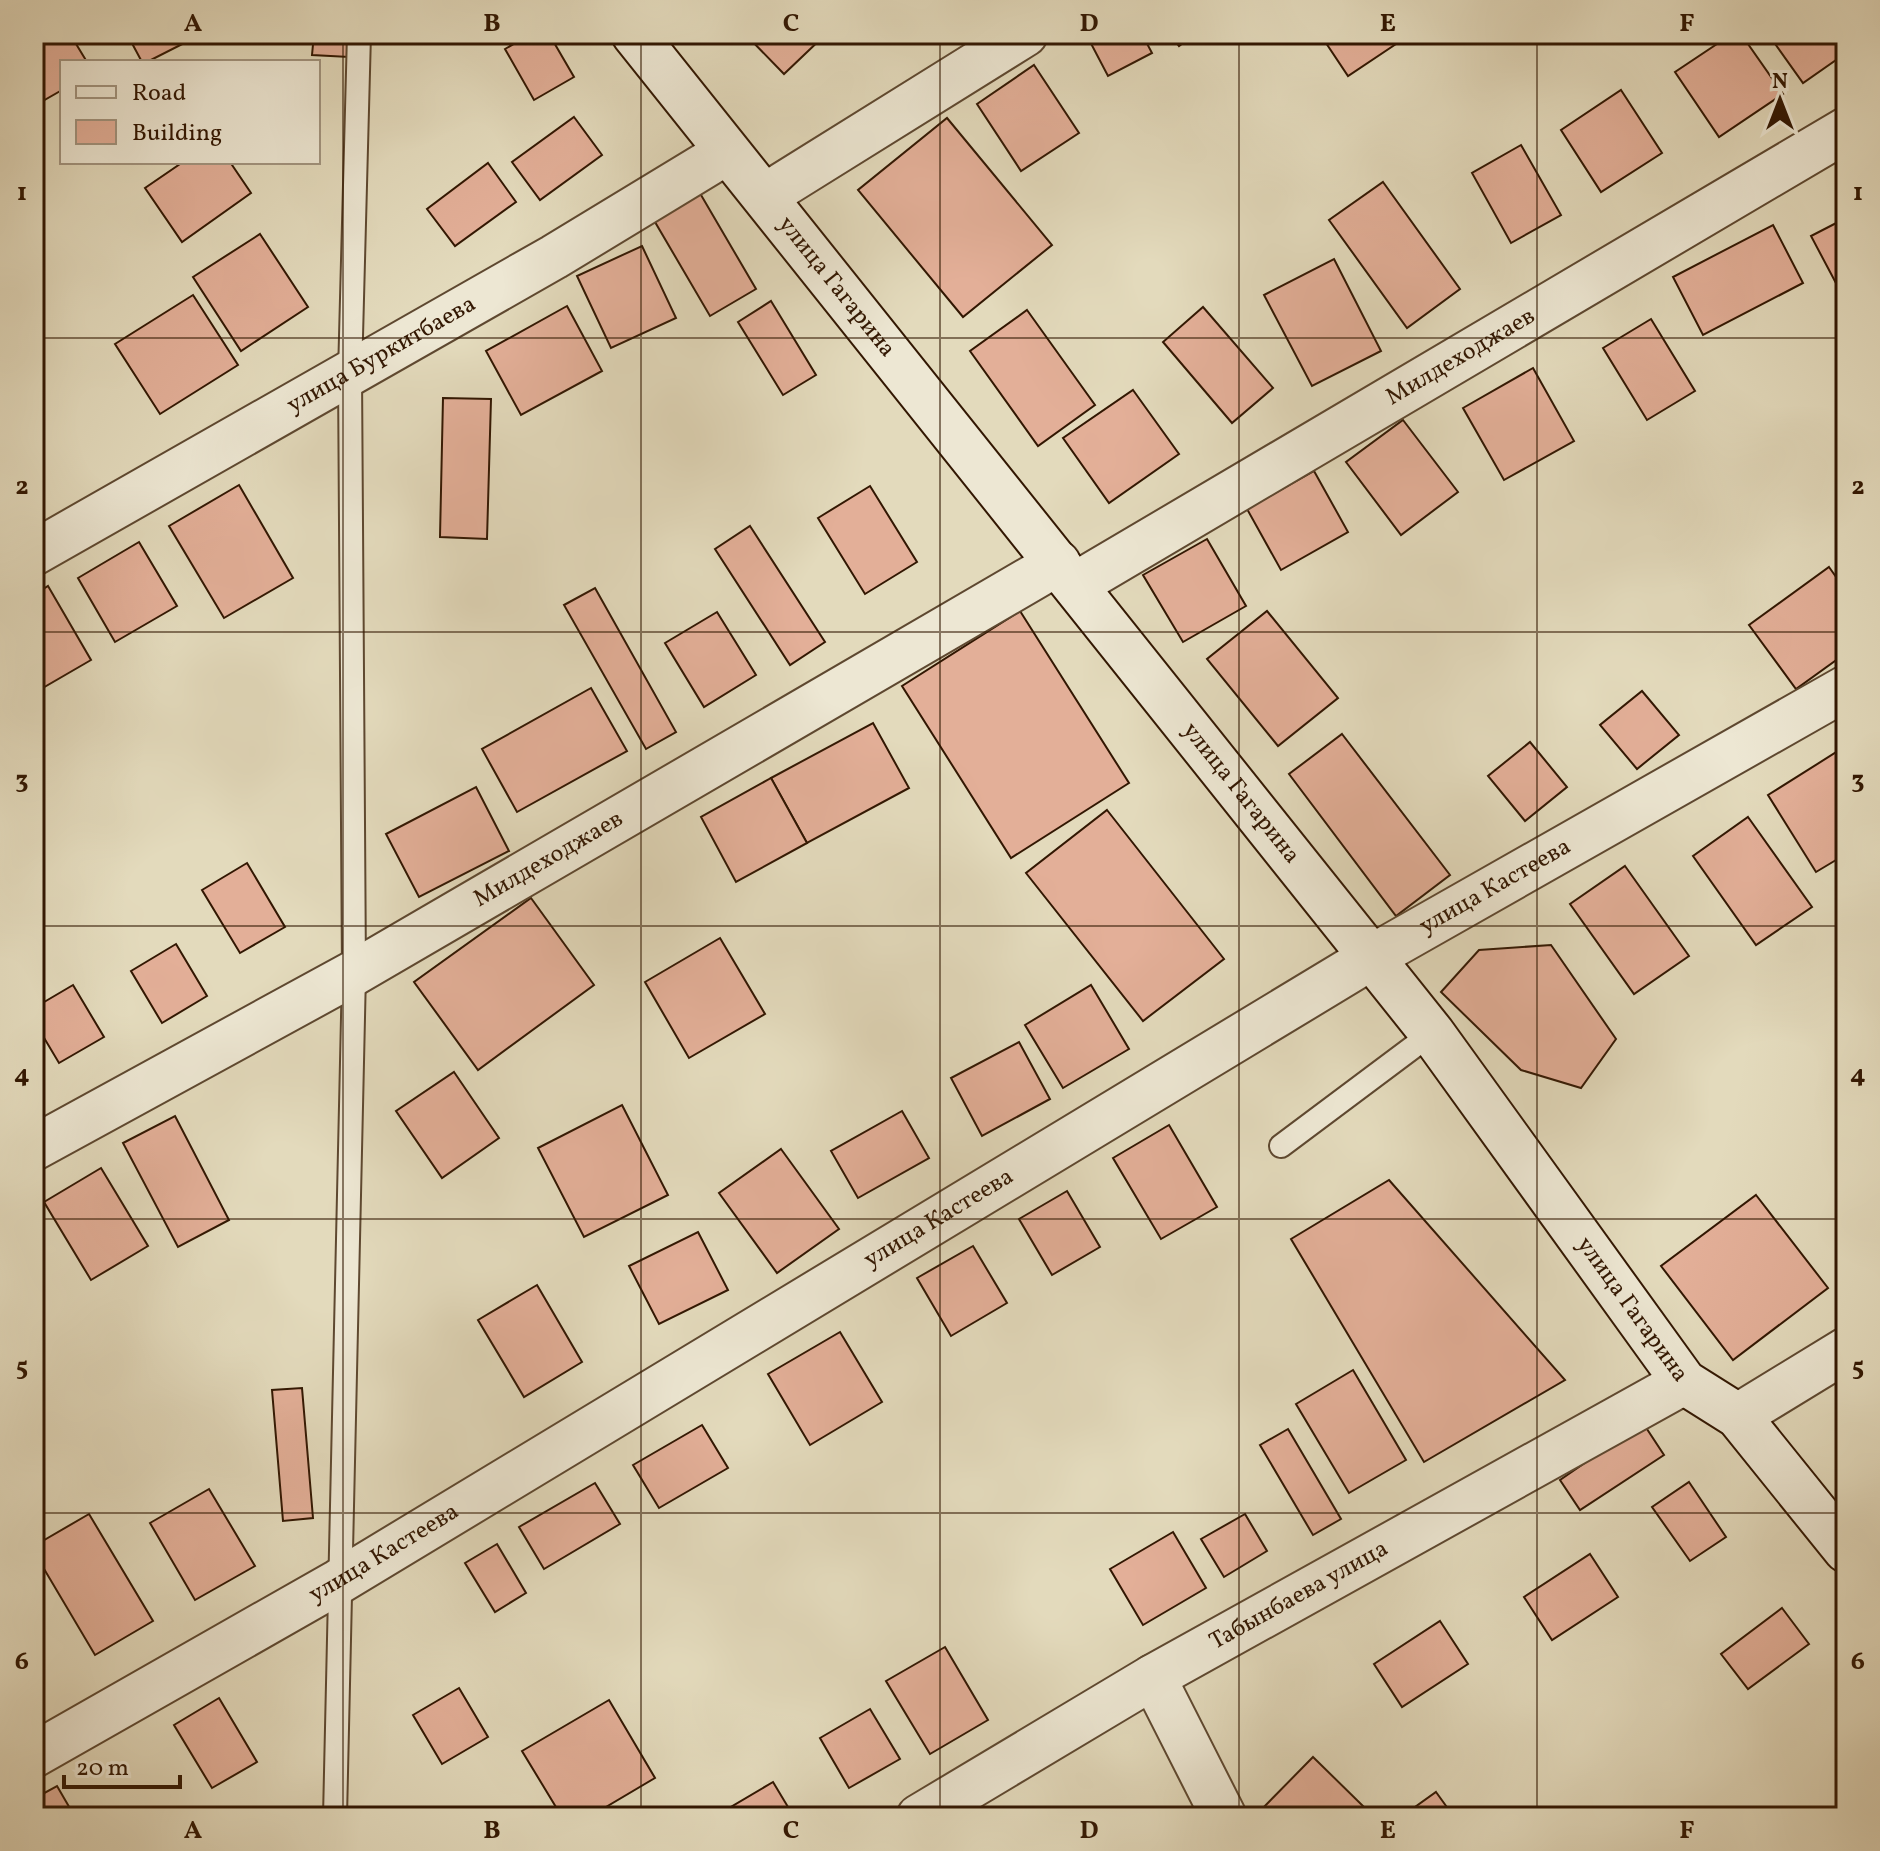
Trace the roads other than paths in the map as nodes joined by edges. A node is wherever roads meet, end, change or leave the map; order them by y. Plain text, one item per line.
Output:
1 (359, 34) edge
2 (634, 34) edge
3 (1025, 34) edge
4 (1846, 130) edge
5 (727, 152) junction
6 (765, 196) junction
7 (350, 374) junction
8 (34, 553) edge
9 (1066, 574) junction
10 (1846, 688) edge
11 (1372, 957) junction
12 (354, 973) junction
13 (1432, 1033) junction
14 (1281, 1146) dead end
15 (34, 1148) edge
16 (1846, 1350) edge
17 (1684, 1382) junction
18 (1738, 1416) junction
19 (1846, 1550) edge
20 (338, 1582) junction
21 (1153, 1677) junction
22 (34, 1755) edge
23 (335, 1817) edge
24 (919, 1817) edge
25 (1224, 1817) edge

1 - 7 lane
2 - 5 street, улица Гагарина
3 - 6 street
4 - 9 street, Милдеходжаев
5 - 6 street, улица Гагарина
5 - 7 street, улица Буркитбаева
6 - 9 street, улица Гагарина
7 - 8 street, улица Буркитбаева
7 - 12 lane
9 - 11 street, улица Гагарина
9 - 12 street, Милдеходжаев
10 - 11 street, улица Кастеева
11 - 13 street, улица Гагарина
11 - 20 street, улица Кастеева
12 - 15 street, Милдеходжаев
12 - 20 lane
13 - 14 lane
13 - 17 street, улица Гагарина
16 - 18 street
17 - 18 street, улица Гагарина
17 - 21 street, Табынбаева улица
18 - 19 street, улица Гагарина
20 - 22 street, улица Кастеева
20 - 23 lane
21 - 24 street, Табынбаева улица
21 - 25 street

